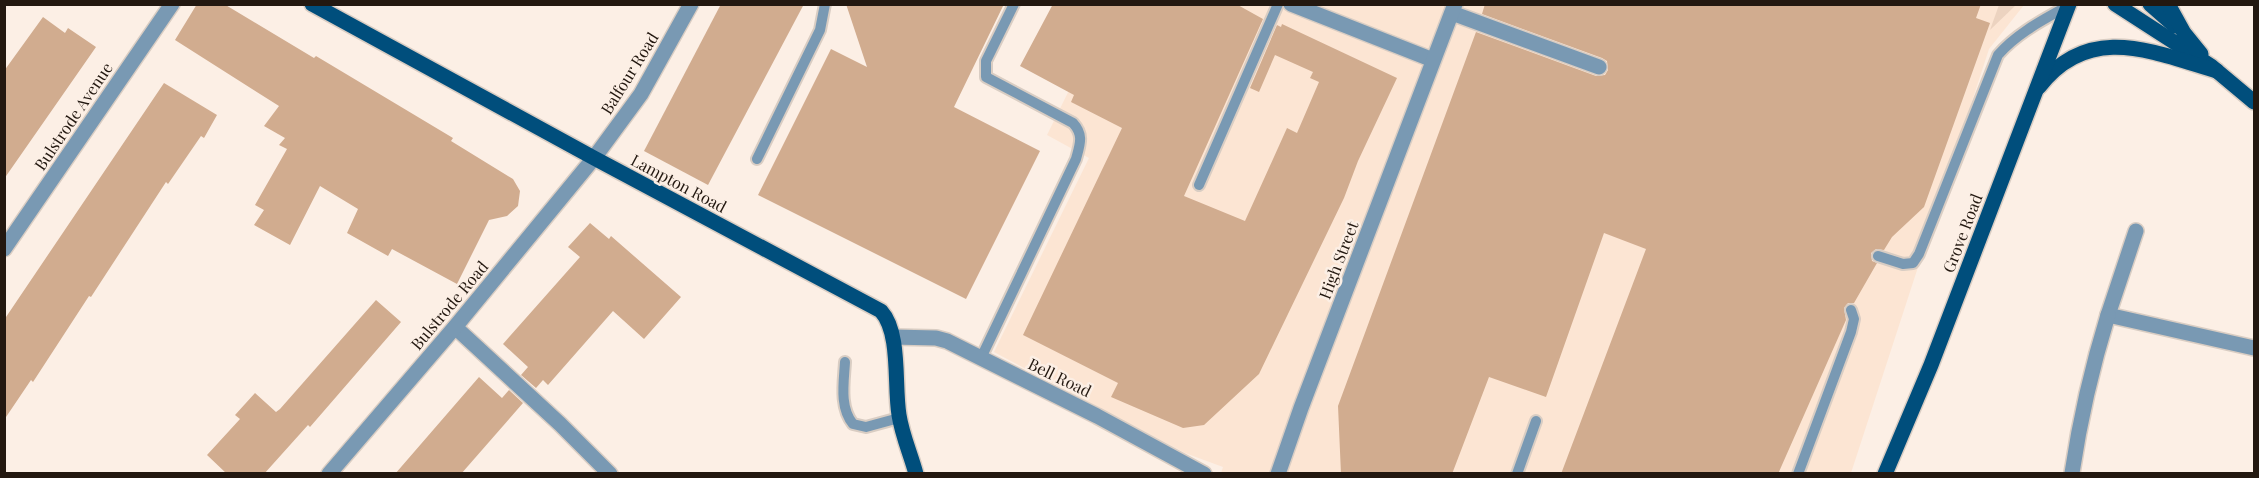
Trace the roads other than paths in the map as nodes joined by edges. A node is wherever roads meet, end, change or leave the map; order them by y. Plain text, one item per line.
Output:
1 (172, 4) edge
2 (312, 4) edge
3 (691, 4) edge
4 (825, 4) edge
5 (1014, 4) edge
6 (1278, 4) edge
7 (1291, 4) edge
8 (2115, 4) edge
9 (2150, 4) edge
10 (2168, 4) edge
11 (2068, 5) edge
12 (1454, 9) edge
13 (2184, 33) junction
14 (1432, 60) junction
15 (1599, 67) dead end
16 (2214, 68) junction
17 (2033, 94) junction
18 (2254, 102) edge
19 (594, 158) junction
20 (757, 159) dead end
21 (1199, 185) dead end
22 (2136, 231) dead end
23 (4, 249) edge
24 (1878, 256) dead end
25 (1851, 310) dead end
26 (2108, 315) junction
27 (455, 327) junction
28 (893, 337) junction
29 (2254, 348) edge
30 (981, 358) junction
31 (845, 362) dead end
32 (899, 418) junction
33 (1536, 421) dead end
34 (2072, 473) edge
35 (329, 474) edge
36 (610, 474) edge
37 (916, 474) edge
38 (1204, 474) edge
39 (1278, 474) edge
40 (1517, 474) edge
41 (1798, 474) edge
42 (1886, 474) edge

1 - 23 street, Bulstrode Avenue
2 - 19 main road, Lampton Road
3 - 19 street, Balfour Road
4 - 20 lane
5 - 30 lane
6 - 21 lane
7 - 14 street
8 - 16 main road
9 - 13 main road
10 - 13 main road
11 - 17 main road, Grove Road
11 - 24 lane
12 - 14 street, High Street
12 - 15 street
13 - 16 main road
14 - 39 street, High Street
16 - 17 main road
16 - 18 main road
17 - 42 main road, Grove Road
19 - 27 street, Bulstrode Road
19 - 28 main road, Lampton Road
22 - 26 street
25 - 41 lane
26 - 29 street
26 - 34 street
27 - 35 street, Bulstrode Road
27 - 36 street
28 - 30 street, Bell Road
28 - 32 main road, Lampton Road
30 - 38 street, Bell Road
31 - 32 lane
32 - 37 main road, Lampton Road
33 - 40 lane

